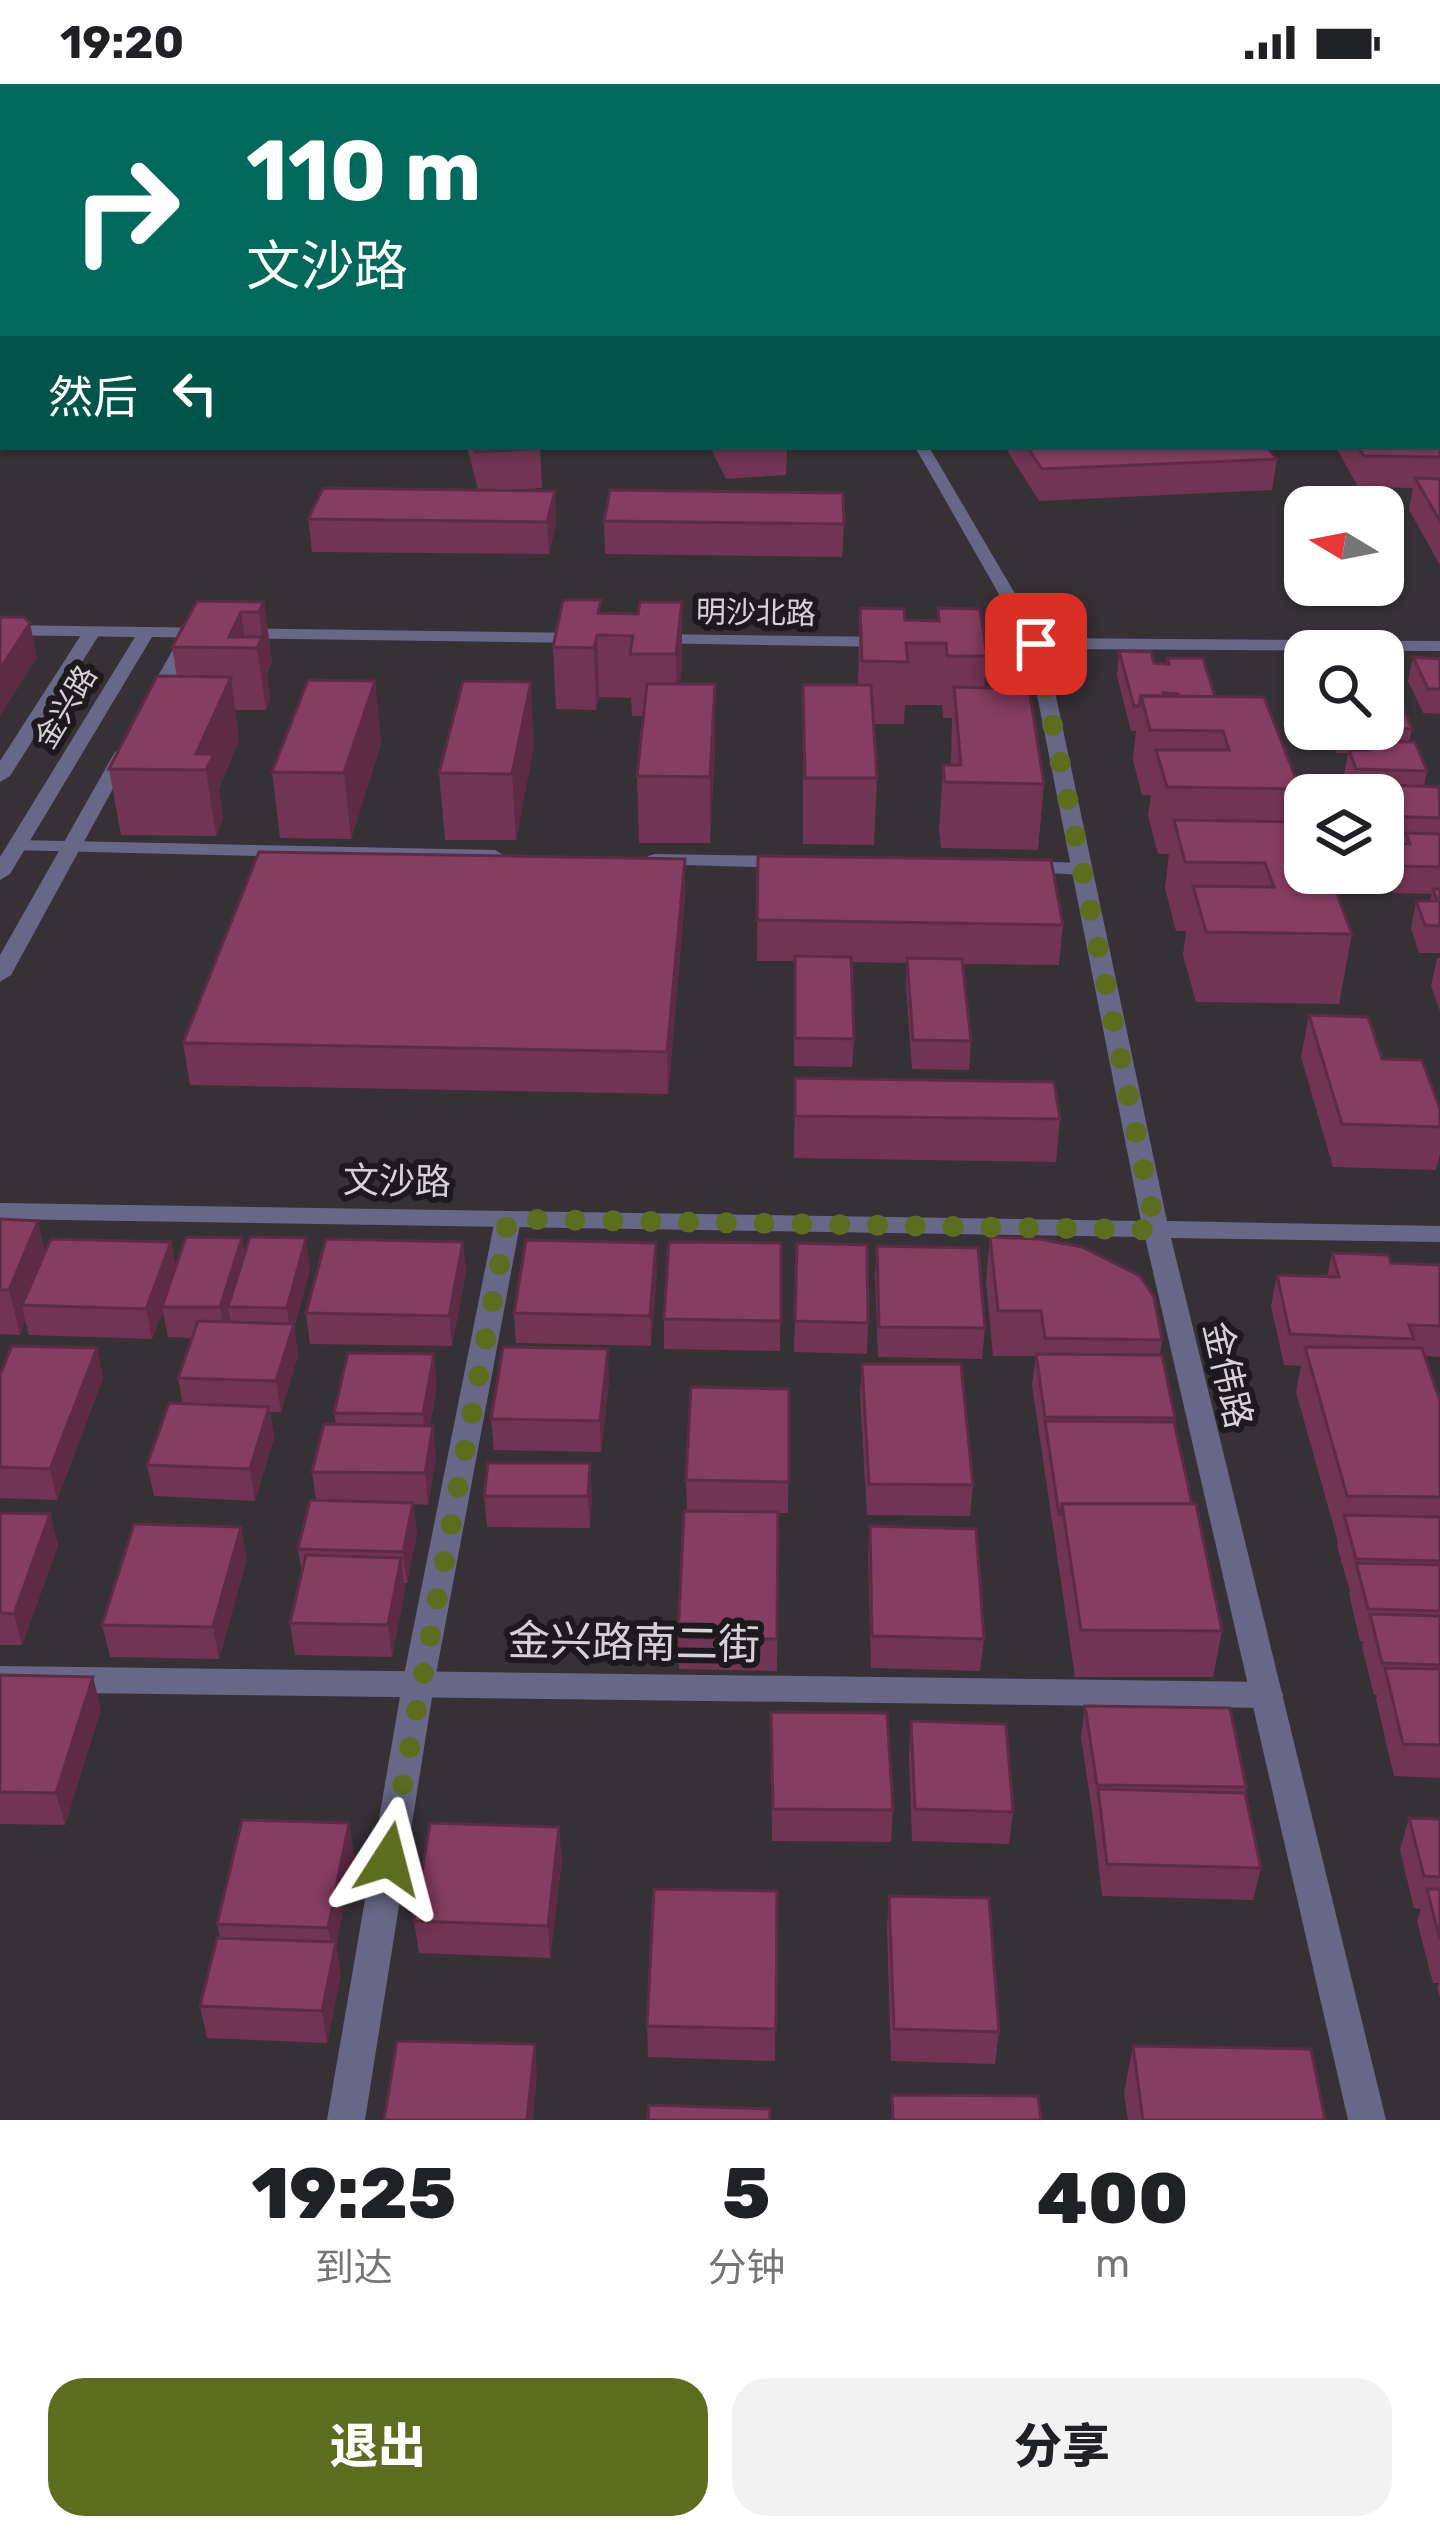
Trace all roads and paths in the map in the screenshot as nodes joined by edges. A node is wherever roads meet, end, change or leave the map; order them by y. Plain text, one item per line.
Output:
1 (924, 450) edge
2 (0, 630) edge
3 (92, 632) junction
4 (147, 632) junction
5 (191, 633) junction
6 (613, 638) edge
7 (637, 638) edge
8 (918, 642) edge
9 (942, 642) edge
10 (1036, 644) junction
11 (1440, 646) edge
12 (0, 776) edge
13 (17, 846) junction
14 (71, 847) junction
15 (518, 856) edge
16 (636, 859) edge
17 (824, 863) edge
18 (988, 867) edge
19 (1082, 869) junction
20 (0, 874) edge
21 (0, 975) edge
22 (0, 1211) edge
23 (508, 1219) junction
24 (1156, 1230) junction
25 (1440, 1234) edge
26 (0, 1679) edge
27 (418, 1685) junction
28 (1267, 1695) junction
29 (346, 2120) edge
30 (1366, 2120) edge

1 - 10 street, 金伟路
2 - 3 street
3 - 4 street
3 - 12 street
4 - 5 street
4 - 13 street, 金兴路
5 - 6 street
5 - 14 street
7 - 8 street, 明沙北路
9 - 10 street
10 - 11 street
10 - 19 street, 金伟路
13 - 14 street
13 - 20 street, 金兴路
14 - 15 street
14 - 21 street
16 - 17 street
18 - 19 street
19 - 24 street, 金伟路
22 - 23 street, 文沙路
23 - 24 street, 文沙路
23 - 27 street
24 - 25 street, 文沙路
24 - 28 street, 金伟路
26 - 27 street, 金兴路南二街
27 - 28 street, 金兴路南二街
27 - 29 street
28 - 30 street, 金伟路

